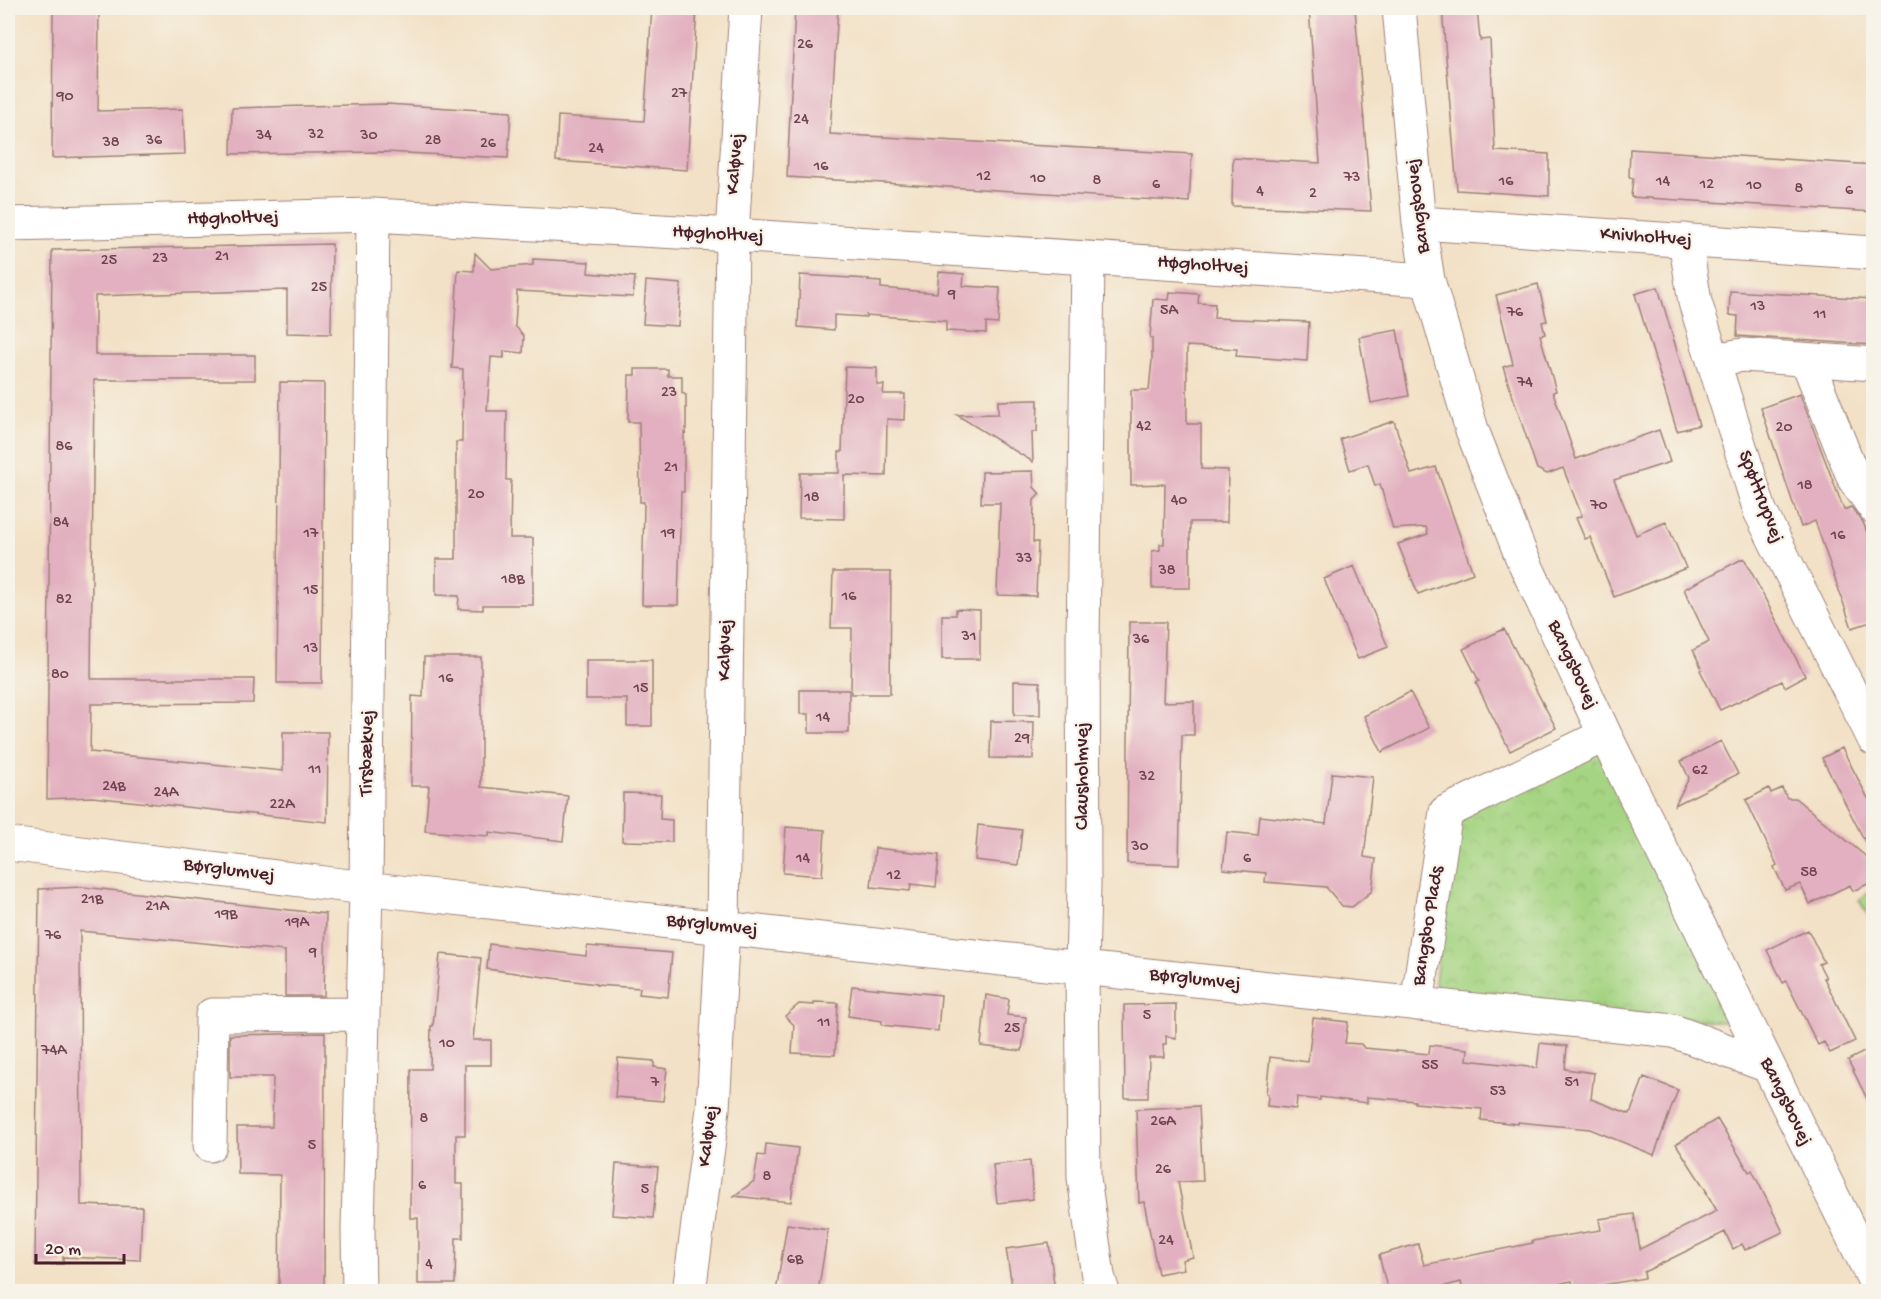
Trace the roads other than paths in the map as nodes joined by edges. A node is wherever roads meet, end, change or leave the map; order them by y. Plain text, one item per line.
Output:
1 (746, 8) edge
2 (1399, 8) edge
3 (373, 215) junction
4 (1419, 223) junction
5 (8, 224) edge
6 (732, 235) junction
7 (1685, 240) junction
8 (1874, 253) edge
9 (1088, 259) junction
10 (1428, 280) junction
11 (1713, 360) junction
12 (1807, 360) junction
13 (1874, 364) edge
14 (1874, 507) edge
15 (1605, 735) junction
16 (1874, 739) edge
17 (8, 844) edge
18 (366, 888) junction
19 (723, 927) junction
20 (1082, 968) junction
21 (1417, 1004) junction
22 (363, 1014) junction
23 (1766, 1065) junction
24 (210, 1145) dead end
25 (1874, 1280) edge
26 (359, 1292) edge
27 (689, 1292) edge
28 (1103, 1292) edge

1 - 6 street, Kaløvej
2 - 4 street, Bangsbovej
3 - 5 street, Høgholtvej
3 - 6 street, Høgholtvej
3 - 18 street, Tirsbækvej
4 - 7 street, Knivholtvej
4 - 10 street, Bangsbovej
6 - 9 street, Høgholtvej
6 - 19 street, Kaløvej
7 - 8 street, Knivholtvej
7 - 11 street, Spøttrupvej
9 - 10 street, Høgholtvej
9 - 20 street, Clausholmvej
10 - 15 street, Bangsbovej
11 - 12 street
11 - 16 street, Spøttrupvej
12 - 13 street
12 - 14 street
15 - 21 street, Bangsbo Plads
15 - 23 street, Bangsbovej
17 - 18 street, Børglumvej
18 - 19 street, Børglumvej
18 - 22 street, Tirsbækvej
19 - 20 street, Børglumvej
19 - 27 street, Kaløvej
20 - 21 street, Børglumvej
20 - 28 street, Clausholmvej
21 - 23 street, Bangsbo Plads
22 - 24 street
22 - 26 street, Tirsbækvej
23 - 25 street, Bangsbovej

